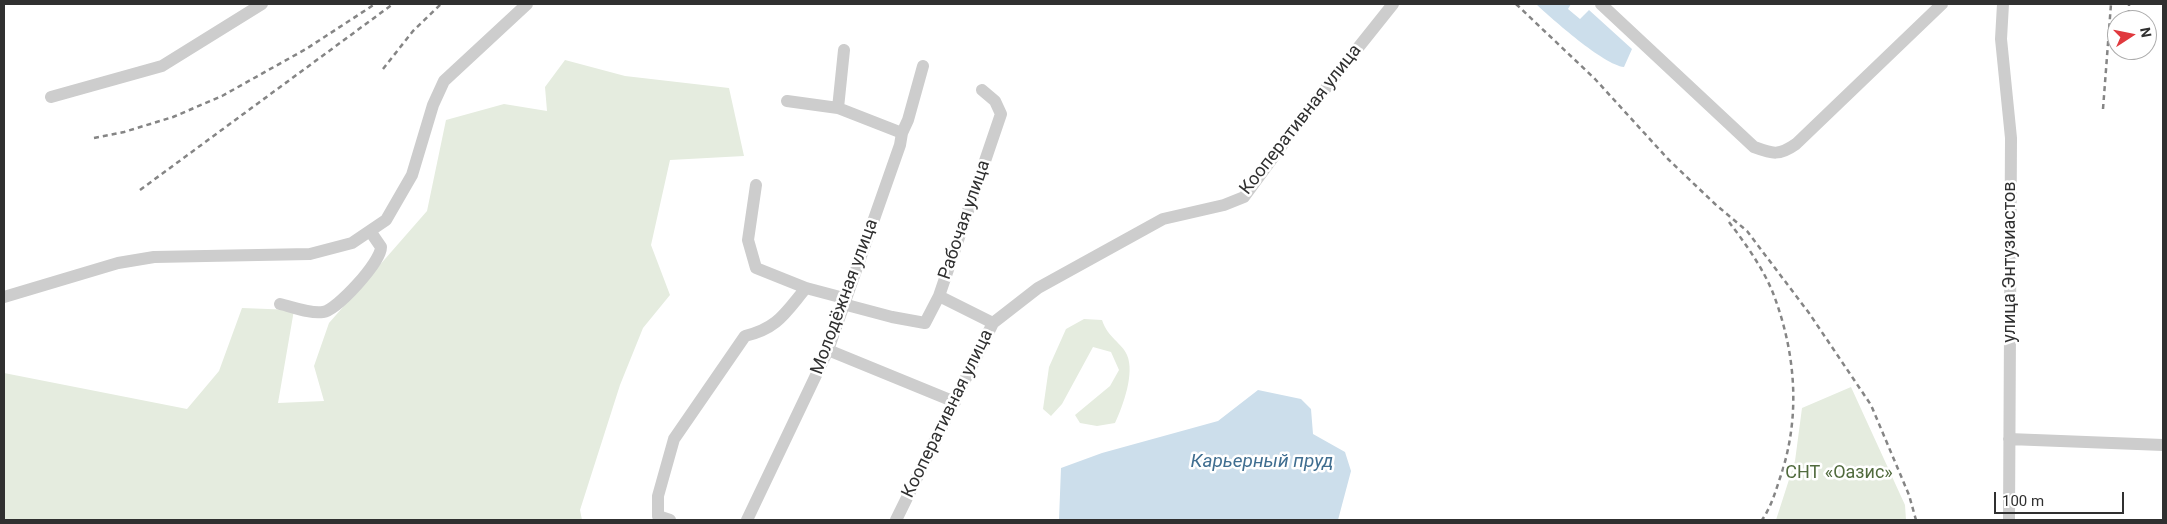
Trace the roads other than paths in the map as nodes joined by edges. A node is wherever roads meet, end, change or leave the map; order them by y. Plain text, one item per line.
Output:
1 (262, 4) edge
2 (527, 4) edge
3 (1393, 4) edge
4 (1601, 4) edge
5 (1942, 4) edge
6 (2003, 4) edge
7 (844, 50) dead end
8 (923, 66) dead end
9 (982, 90) dead end
10 (51, 96) dead end
11 (787, 101) dead end
12 (838, 108) junction
13 (902, 133) junction
14 (756, 185) dead end
15 (370, 231) junction
16 (806, 288) junction
17 (939, 296) junction
18 (4, 297) edge
19 (280, 304) dead end
20 (843, 304) junction
21 (993, 322) junction
22 (828, 350) junction
23 (955, 402) junction
24 (2009, 439) junction
25 (2163, 445) edge
26 (670, 520) edge
27 (747, 520) edge
28 (896, 520) edge
29 (2009, 520) edge

1 - 10 street
2 - 15 street
3 - 21 street, Кооперативная улица
4 - 5 street
6 - 24 street, улица Энтузиастов
7 - 12 street
8 - 13 street, Молодёжная улица
9 - 17 street, Рабочая улица
11 - 12 street
12 - 13 street
13 - 20 street, Молодёжная улица
14 - 16 street
15 - 18 street
15 - 19 street
16 - 20 street
16 - 26 street
17 - 20 street, Рабочая улица
17 - 21 street
20 - 22 street, Молодёжная улица
21 - 23 street, Кооперативная улица
22 - 23 street
22 - 27 street, Молодёжная улица
23 - 28 street, Кооперативная улица
24 - 25 street
24 - 29 street, улица Энтузиастов

